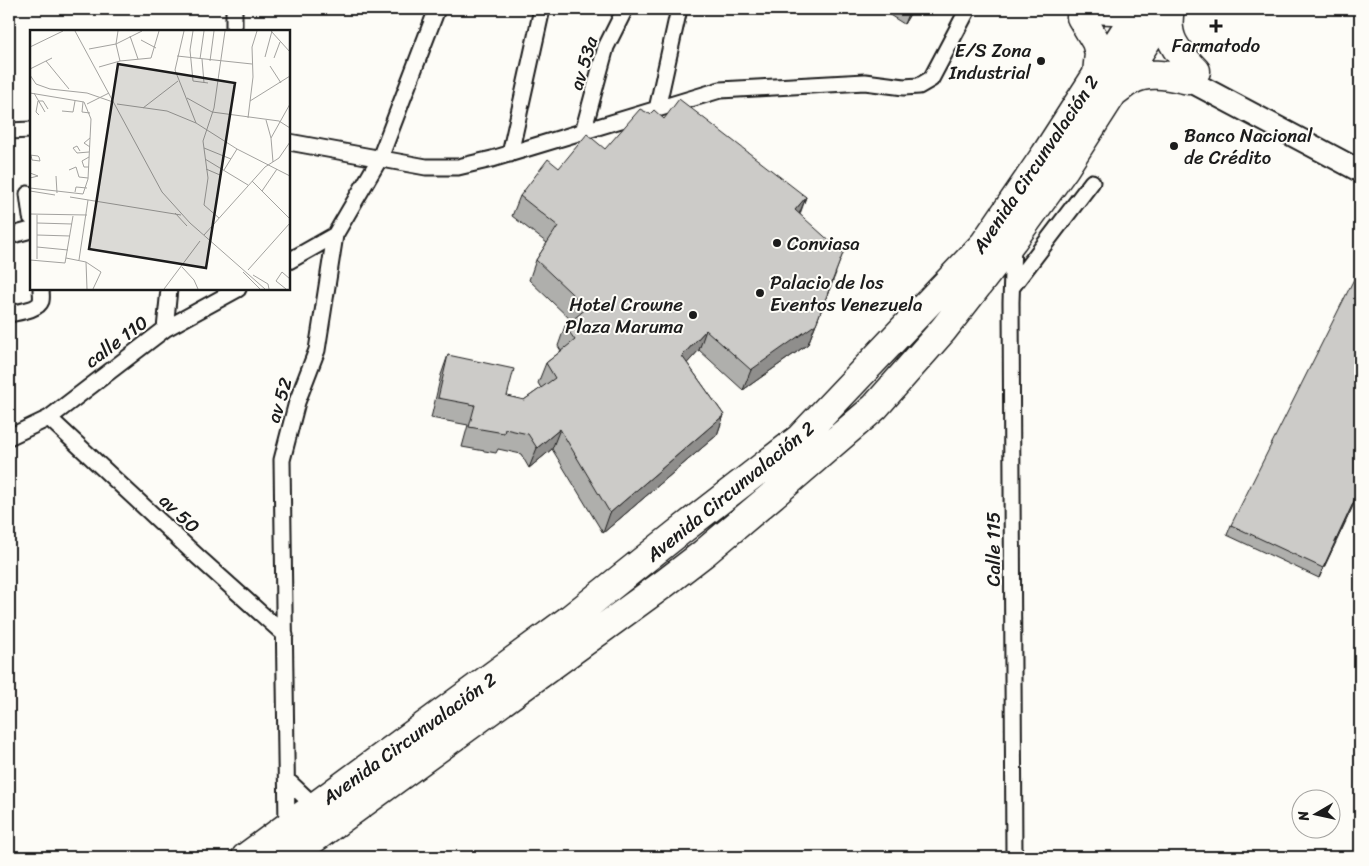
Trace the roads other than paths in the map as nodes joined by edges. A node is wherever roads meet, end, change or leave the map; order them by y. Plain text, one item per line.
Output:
1 (234, 9) edge
2 (437, 9) edge
3 (542, 9) edge
4 (625, 9) edge
5 (678, 9) edge
6 (968, 9) edge
7 (1169, 9) edge
8 (1085, 11) edge
9 (234, 30) edge
10 (1131, 31) edge
11 (1193, 76) junction
12 (1105, 84) junction
13 (657, 109) junction
14 (30, 130) edge
15 (9, 131) edge
16 (583, 132) junction
17 (290, 142) edge
18 (510, 154) junction
19 (1360, 155) edge
20 (380, 158) junction
21 (1360, 171) edge
22 (1092, 182) dead end
23 (28, 194) dead end
24 (30, 209) edge
25 (30, 230) edge
26 (336, 235) junction
27 (9, 236) edge
28 (1014, 240) junction
29 (290, 260) edge
30 (1012, 287) junction
31 (41, 290) edge
32 (169, 290) edge
33 (236, 290) edge
34 (9, 314) edge
35 (165, 329) junction
36 (49, 418) junction
37 (9, 436) edge
38 (285, 635) junction
39 (287, 780) junction
40 (321, 802) junction
41 (287, 827) junction
42 (246, 857) edge
43 (289, 857) edge
44 (1014, 857) edge

1 - 9 street
2 - 20 street, av 52
3 - 18 street
4 - 16 street, av 53a
5 - 13 street
6 - 13 street
7 - 10 highway, Avenida Circunvalación 2
7 - 11 highway
8 - 10 highway
8 - 12 highway
10 - 11 street
10 - 12 highway, Avenida Circunvalación 2
11 - 12 highway
11 - 19 street
11 - 21 street
12 - 28 highway, Avenida Circunvalación 2
12 - 40 highway, Avenida Circunvalación 2
13 - 16 street
14 - 15 street
16 - 18 street
17 - 20 street
18 - 20 street
20 - 26 street, av 52
22 - 30 street
23 - 24 street
25 - 27 street
26 - 29 street
26 - 38 street, av 52
28 - 30 street, Calle 115
28 - 43 highway, Avenida Circunvalación 2
30 - 44 street, Calle 115
31 - 34 street
32 - 35 street
33 - 35 street, calle 110
35 - 36 street, calle 110
36 - 37 street, calle 110
36 - 38 street, av 50
38 - 39 street, av 52
39 - 40 street
39 - 41 street, av 52
40 - 41 highway, Avenida Circunvalación 2
41 - 42 highway, Avenida Circunvalación 2

